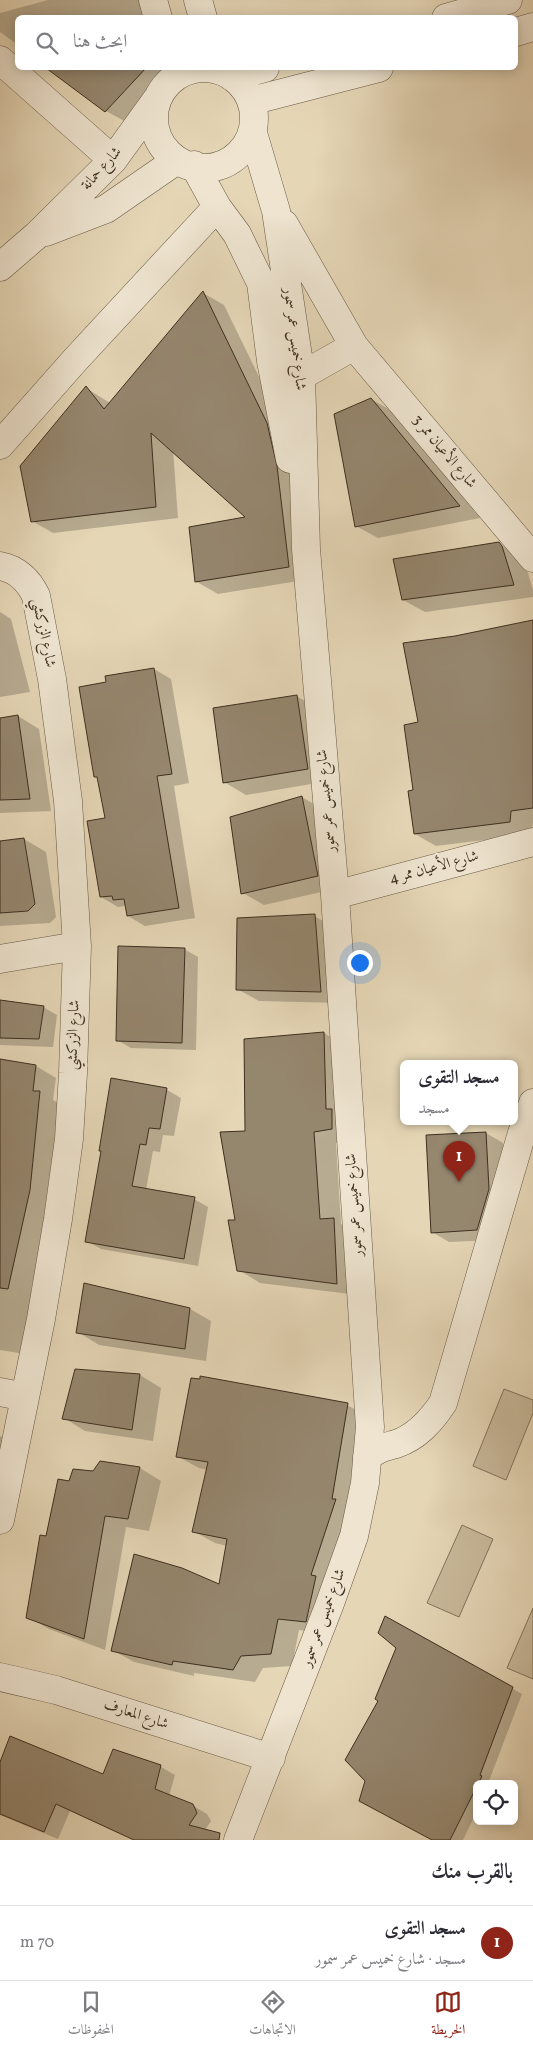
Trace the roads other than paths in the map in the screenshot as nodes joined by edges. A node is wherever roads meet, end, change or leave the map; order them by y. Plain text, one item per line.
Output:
1 (153, 0) edge
2 (198, 0) edge
3 (498, 2) edge
4 (157, 15) edge
5 (203, 15) edge
6 (456, 15) edge
7 (533, 27) edge
8 (518, 31) edge
9 (0, 60) edge
10 (192, 70) edge
11 (237, 70) edge
12 (371, 70) edge
13 (223, 71) edge
14 (168, 80) edge
15 (251, 101) junction
16 (254, 133) junction
17 (113, 160) junction
18 (185, 163) junction
19 (217, 207) junction
20 (276, 211) junction
21 (37, 235) junction
22 (0, 267) edge
23 (354, 346) junction
24 (301, 376) junction
25 (0, 445) edge
26 (306, 549) junction
27 (533, 558) edge
28 (0, 566) edge
29 (533, 842) edge
30 (335, 895) junction
31 (77, 946) junction
32 (0, 959) edge
33 (533, 1103) edge
34 (13, 1395) edge
35 (367, 1457) junction
36 (0, 1520) edge
37 (0, 1677) edge
38 (271, 1758) junction
39 (238, 1840) edge

1 - 4 street
2 - 5 street
3 - 6 street
7 - 8 street
9 - 17 street
10 - 14 street
11 - 13 street
12 - 15 street
13 - 15 street
14 - 17 street, شارع حمانة
14 - 18 street
15 - 16 street
16 - 18 street
16 - 20 street, شارع خميس عمر سمور
17 - 21 street, شارع حمانة
18 - 19 street, شارع خميس عمر سمور
18 - 21 street, شارع حمانة
19 - 25 street
19 - 26 street, شارع خميس عمر سمور
20 - 23 street, شارع الأعيان ممر 3
20 - 24 street, شارع خميس عمر سمور
21 - 22 street, شارع حمانة
23 - 24 street
23 - 27 street, شارع الأعيان ممر 3
24 - 26 street, شارع خميس عمر سمور
26 - 30 street, شارع خميس عمر سمور
28 - 31 street, شارع الزركشي
29 - 30 street, شارع الأعيان ممر 4
30 - 35 street, شارع خميس عمر سمور
31 - 32 street
31 - 34 street, شارع الزركشي
33 - 35 street
34 - 36 street, شارع الزركشي
35 - 38 street, شارع خميس عمر سمور
37 - 38 street, شارع المعارف
38 - 39 street, شارع خميس عمر سمور

